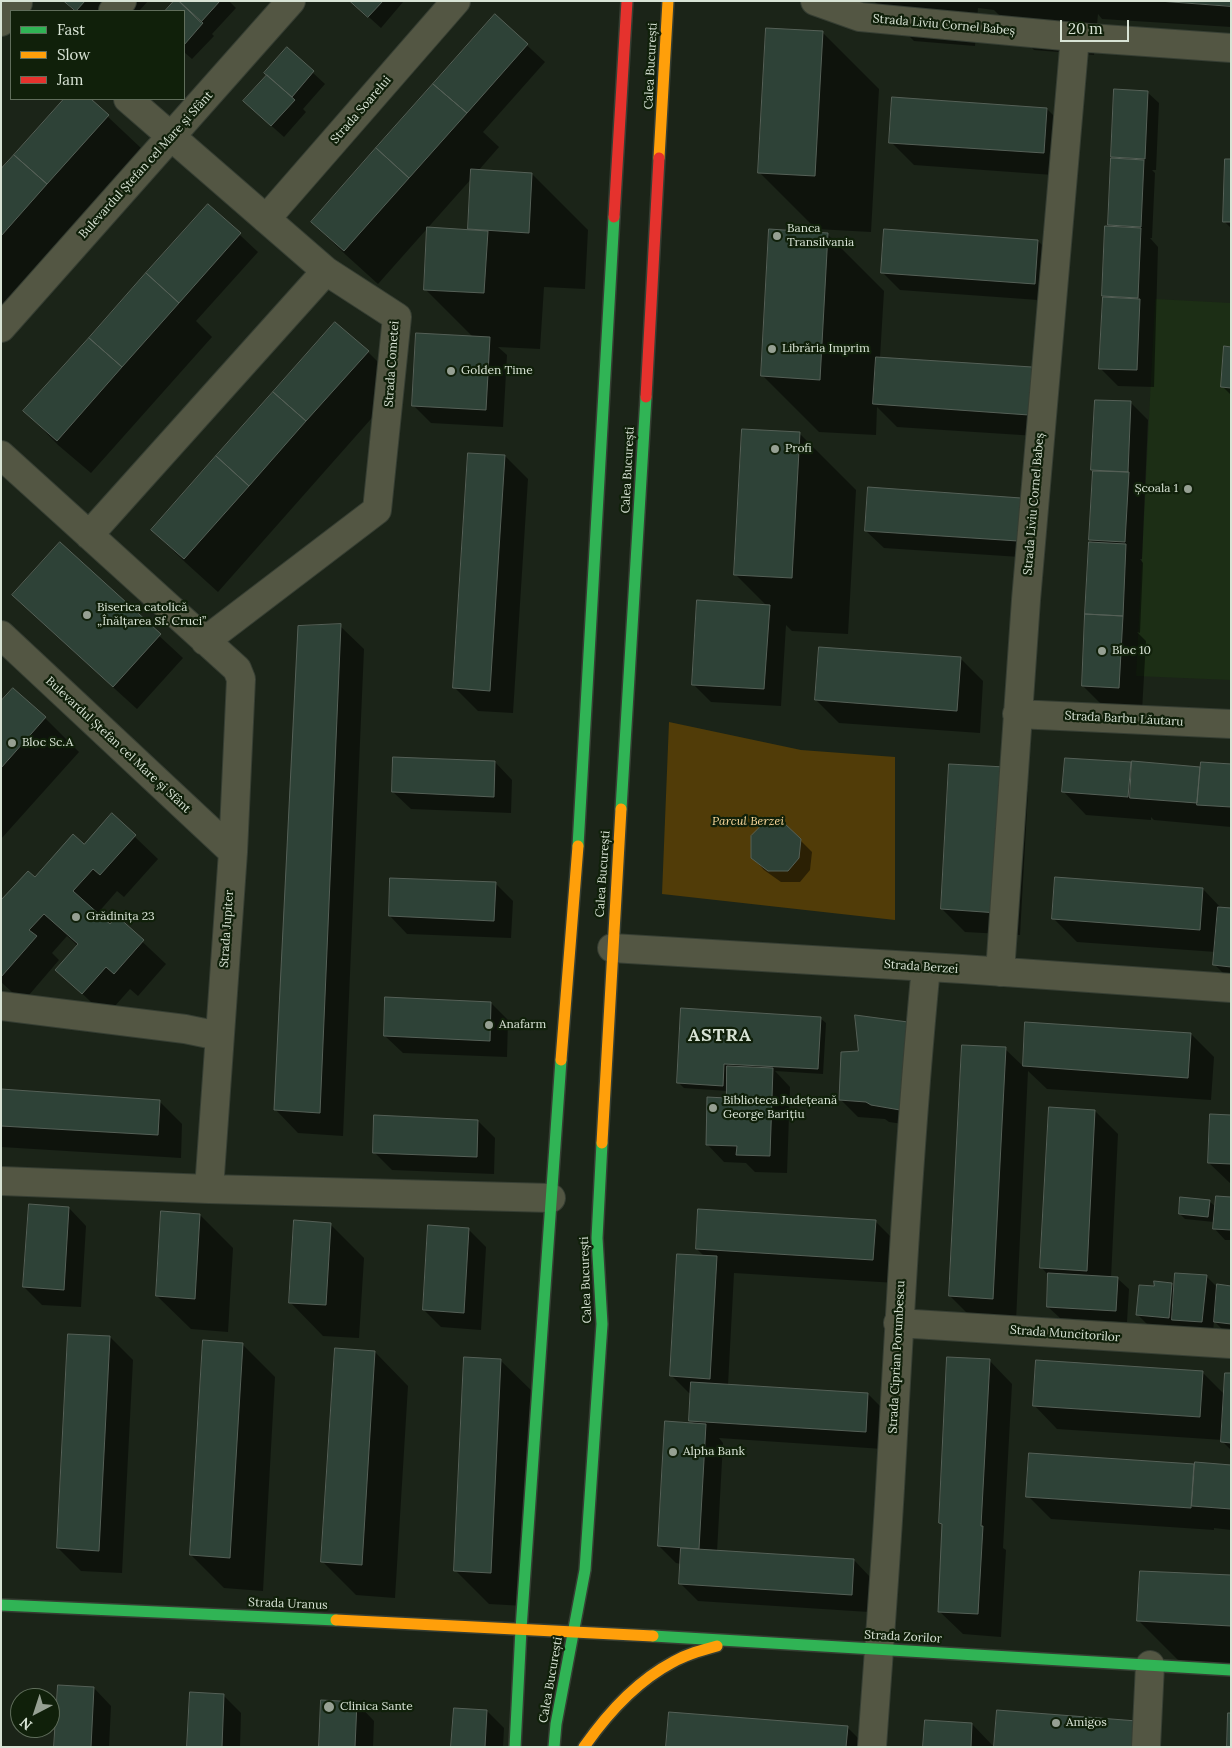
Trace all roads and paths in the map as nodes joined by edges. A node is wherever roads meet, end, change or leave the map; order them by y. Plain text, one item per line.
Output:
1 (291, 1) edge
2 (456, 1) edge
3 (627, 1) edge
4 (668, 1) edge
5 (815, 1) edge
6 (1075, 37) junction
7 (1231, 48) edge
8 (129, 100) edge
9 (172, 137) junction
10 (266, 219) junction
11 (326, 271) junction
12 (1, 328) edge
13 (1, 455) edge
14 (89, 535) junction
15 (2, 638) edge
16 (205, 641) junction
17 (1016, 714) junction
18 (1231, 724) edge
19 (233, 852) junction
20 (612, 948) junction
21 (926, 967) junction
22 (1000, 972) junction
23 (1231, 988) edge
24 (1, 1006) edge
25 (219, 1036) junction
26 (1, 1181) edge
27 (209, 1189) junction
28 (551, 1198) junction
29 (898, 1323) junction
30 (1231, 1344) edge
31 (1, 1604) edge
32 (521, 1629) junction
33 (574, 1631) junction
34 (734, 1641) junction
35 (878, 1650) junction
36 (1150, 1665) junction
37 (1231, 1670) edge
38 (515, 1747) edge
39 (554, 1747) edge
40 (584, 1747) edge
41 (872, 1747) edge
42 (1146, 1747) edge

1 - 9 street, Bulevardul Ștefan cel Mare și Sfânt
2 - 10 street, Strada Soarelui
3 - 28 main road
4 - 20 main road, Calea București
5 - 6 street, Strada Liviu Cornel Babeș
6 - 7 street, Strada Liviu Cornel Babeș
6 - 17 street, Strada Liviu Cornel Babeș
8 - 9 street, Strada Cometei
9 - 10 street, Strada Cometei
9 - 12 street, Bulevardul Ștefan cel Mare și Sfânt
10 - 11 street, Strada Cometei
11 - 14 street
11 - 16 street, Strada Cometei
13 - 14 street
14 - 16 street
15 - 19 street, Bulevardul Ștefan cel Mare și Sfânt
16 - 19 street, Strada Jupiter
17 - 18 street, Strada Barbu Lăutaru
17 - 22 street, Strada Liviu Cornel Babeș
19 - 25 street, Strada Jupiter
20 - 21 street, Strada Berzei
20 - 33 main road, Calea București
21 - 22 street, Strada Berzei
21 - 29 street, Strada Ciprian Porumbescu
22 - 23 street, Strada Berzei
24 - 25 street
25 - 27 street, Strada Jupiter
26 - 27 street
27 - 28 street
28 - 32 main road
29 - 30 street, Strada Muncitorilor
29 - 35 street, Strada Ciprian Porumbescu
31 - 32 main road, Strada Uranus
32 - 33 main road, Strada Uranus
32 - 38 main road
33 - 34 main road, Strada Zorilor
33 - 39 main road, Calea București
34 - 35 main road, Strada Zorilor
34 - 40 main road
35 - 36 main road, Strada Zorilor
35 - 41 street, Strada Ciprian Porumbescu
36 - 37 main road, Strada Zorilor
36 - 42 street

